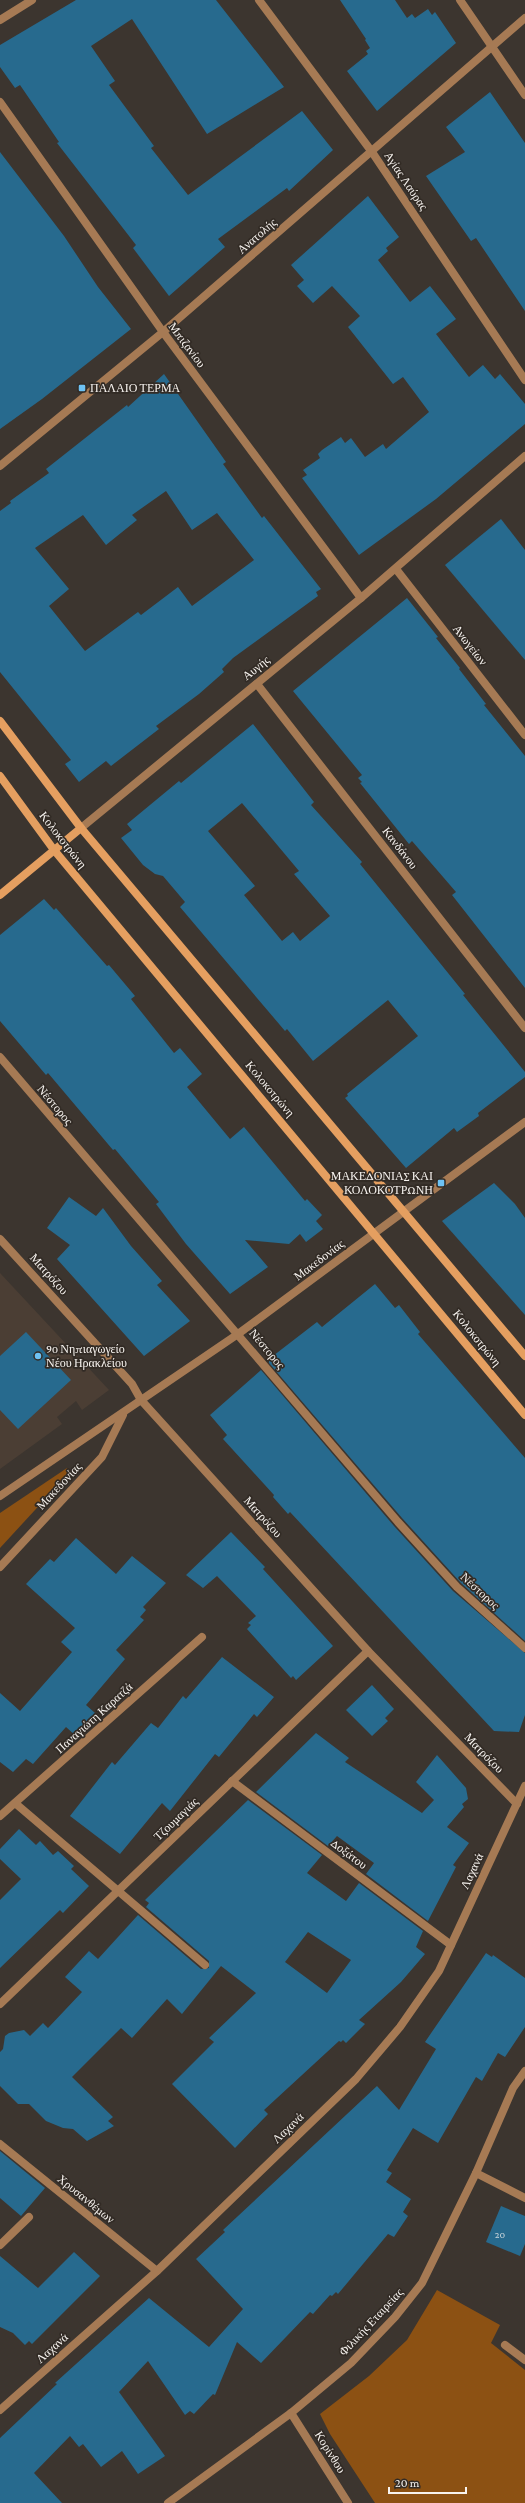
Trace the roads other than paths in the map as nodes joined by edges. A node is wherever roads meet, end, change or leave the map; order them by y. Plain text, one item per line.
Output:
1 (32, 0) edge
2 (259, 0) edge
3 (460, 0) edge
4 (525, 18) edge
5 (0, 20) edge
6 (493, 48) junction
7 (525, 95) edge
8 (0, 102) edge
9 (372, 152) junction
10 (163, 332) junction
11 (525, 380) edge
12 (525, 456) edge
13 (0, 466) edge
14 (396, 569) junction
15 (362, 598) junction
16 (257, 684) junction
17 (0, 721) edge
18 (525, 735) edge
19 (0, 776) edge
20 (81, 828) junction
21 (54, 850) junction
22 (0, 896) edge
23 (525, 1028) edge
24 (0, 1057) edge
25 (525, 1122) edge
26 (402, 1211) junction
27 (375, 1232) junction
28 (0, 1239) edge
29 (238, 1334) junction
30 (525, 1356) edge
31 (141, 1400) junction
32 (124, 1414) junction
33 (525, 1415) edge
34 (0, 1496) edge
35 (0, 1567) edge
36 (202, 1637) dead end
37 (525, 1648) edge
38 (368, 1651) junction
39 (232, 1781) junction
40 (525, 1786) edge
41 (15, 1803) junction
42 (517, 1804) junction
43 (0, 1816) edge
44 (118, 1892) junction
45 (451, 1945) junction
46 (205, 1965) dead end
47 (0, 2004) edge
48 (525, 2071) edge
49 (0, 2144) edge
50 (476, 2173) junction
51 (525, 2198) edge
52 (30, 2217) dead end
53 (0, 2245) edge
54 (157, 2271) junction
55 (506, 2345) dead end
56 (525, 2360) edge
57 (0, 2410) edge
58 (291, 2413) junction
59 (168, 2503) edge
60 (348, 2503) edge

1 - 5 street
2 - 9 street, Αγίας Λαύρας
3 - 6 street
4 - 6 street, Ανατολής
6 - 7 street
6 - 9 street, Ανατολής
8 - 10 street, Μπιζανίου
9 - 10 street, Ανατολής
9 - 11 street, Αγίας Λαύρας
10 - 13 street, Ανατολής
10 - 15 street, Μπιζανίου
12 - 14 street, Αυγής
14 - 15 street, Αυγής
14 - 18 street, Ανωγείων
15 - 16 street, Αυγής
16 - 20 street, Αυγής
16 - 23 street, Κανδάνου
17 - 20 street, Κολοκοτρώνη
19 - 21 street, Κολοκοτρώνη
20 - 21 street, Αυγής
20 - 26 street, Κολοκοτρώνη
21 - 22 street, Αυγής
21 - 27 street, Κολοκοτρώνη
24 - 29 street, Νέστορος
25 - 26 street, Μακεδονίας
26 - 27 street, Μακεδονίας
26 - 30 street, Κολοκοτρώνη
27 - 29 street, Μακεδονίας
27 - 33 street, Κολοκοτρώνη
28 - 31 street, Ματρόζου
29 - 31 street, Μακεδονίας
29 - 37 street, Νέστορος
31 - 32 street, Μακεδονίας
31 - 38 street, Ματρόζου
32 - 34 street, Μακεδονίας
32 - 35 street, Μακεδονίας
36 - 41 street, Παναγιώτη Καρατζά
38 - 39 street, Τζουμαγιάς
38 - 42 street, Ματρόζου
39 - 44 street, Τζουμαγιάς
39 - 45 street, Δοξάτου
40 - 42 street, Λαχανά
41 - 43 street, Παναγιώτη Καρατζά
41 - 44 street
42 - 45 street, Λαχανά
44 - 46 street
44 - 47 street, Τζουμαγιάς
45 - 54 street, Λαχανά
48 - 50 street, Φιλικής Εταιρείας
49 - 54 street, Χρυσανθέμων
50 - 51 street
50 - 58 street, Φιλικής Εταιρείας
52 - 53 street
54 - 57 street, Λαχανά
55 - 56 street
58 - 59 street, Φιλικής Εταιρείας
58 - 60 street, Κορίνθου

